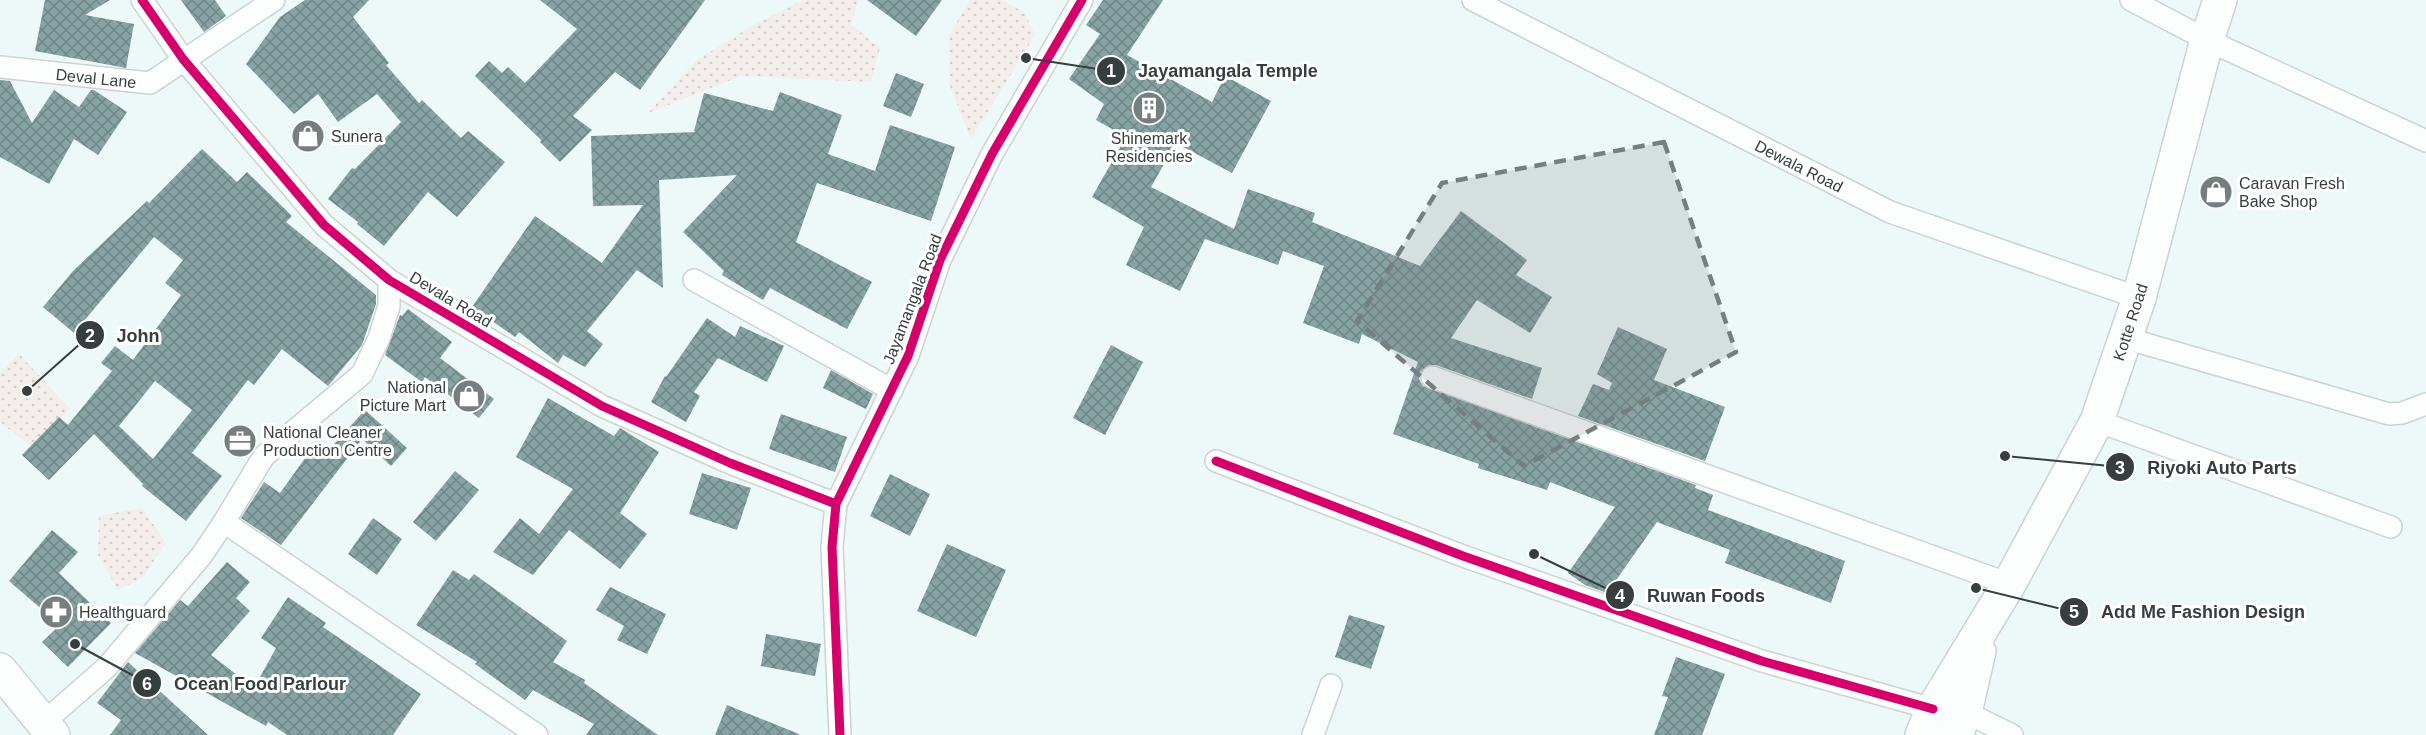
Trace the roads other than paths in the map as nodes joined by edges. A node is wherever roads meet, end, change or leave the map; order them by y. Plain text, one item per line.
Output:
1 (141, 0) edge
2 (274, 0) edge
3 (1082, 0) edge
4 (1473, 0) edge
5 (2131, 0) edge
6 (2220, 0) edge
7 (2207, 40) junction
8 (183, 59) junction
9 (0, 67) edge
10 (2426, 141) edge
11 (389, 280) junction
12 (694, 280) dead end
13 (2139, 298) junction
14 (2124, 338) junction
15 (1432, 377) dead end
16 (892, 390) junction
17 (2426, 404) edge
18 (2097, 421) junction
19 (1216, 461) dead end
20 (836, 504) junction
21 (224, 522) junction
22 (2391, 527) dead end
23 (2009, 584) junction
24 (0, 670) edge
25 (1331, 685) dead end
26 (1944, 723) edge
27 (48, 729) edge
28 (537, 735) edge
29 (840, 735) edge
30 (1313, 735) edge
31 (2012, 735) edge

1 - 8 street, Devala Road
2 - 8 street, Deval Lane
3 - 16 street, Jayamangala Road
4 - 13 street, Dewala Road
5 - 7 street
6 - 7 main road, Kotte Road
7 - 10 street
7 - 13 main road, Kotte Road
8 - 9 street, Deval Lane
8 - 11 street, Devala Road
11 - 20 street, Devala Road
11 - 21 street
12 - 16 street
13 - 14 main road, Kotte Road
14 - 17 street
14 - 18 main road, Kotte Road
15 - 23 street
16 - 20 street, Jayamangala Road
18 - 22 street
18 - 23 main road, Kotte Road
19 - 26 street
20 - 29 street, Jayamangala Road
21 - 27 street
21 - 28 street
23 - 26 main road, Kotte Road
24 - 27 main road
25 - 30 street
26 - 31 street

